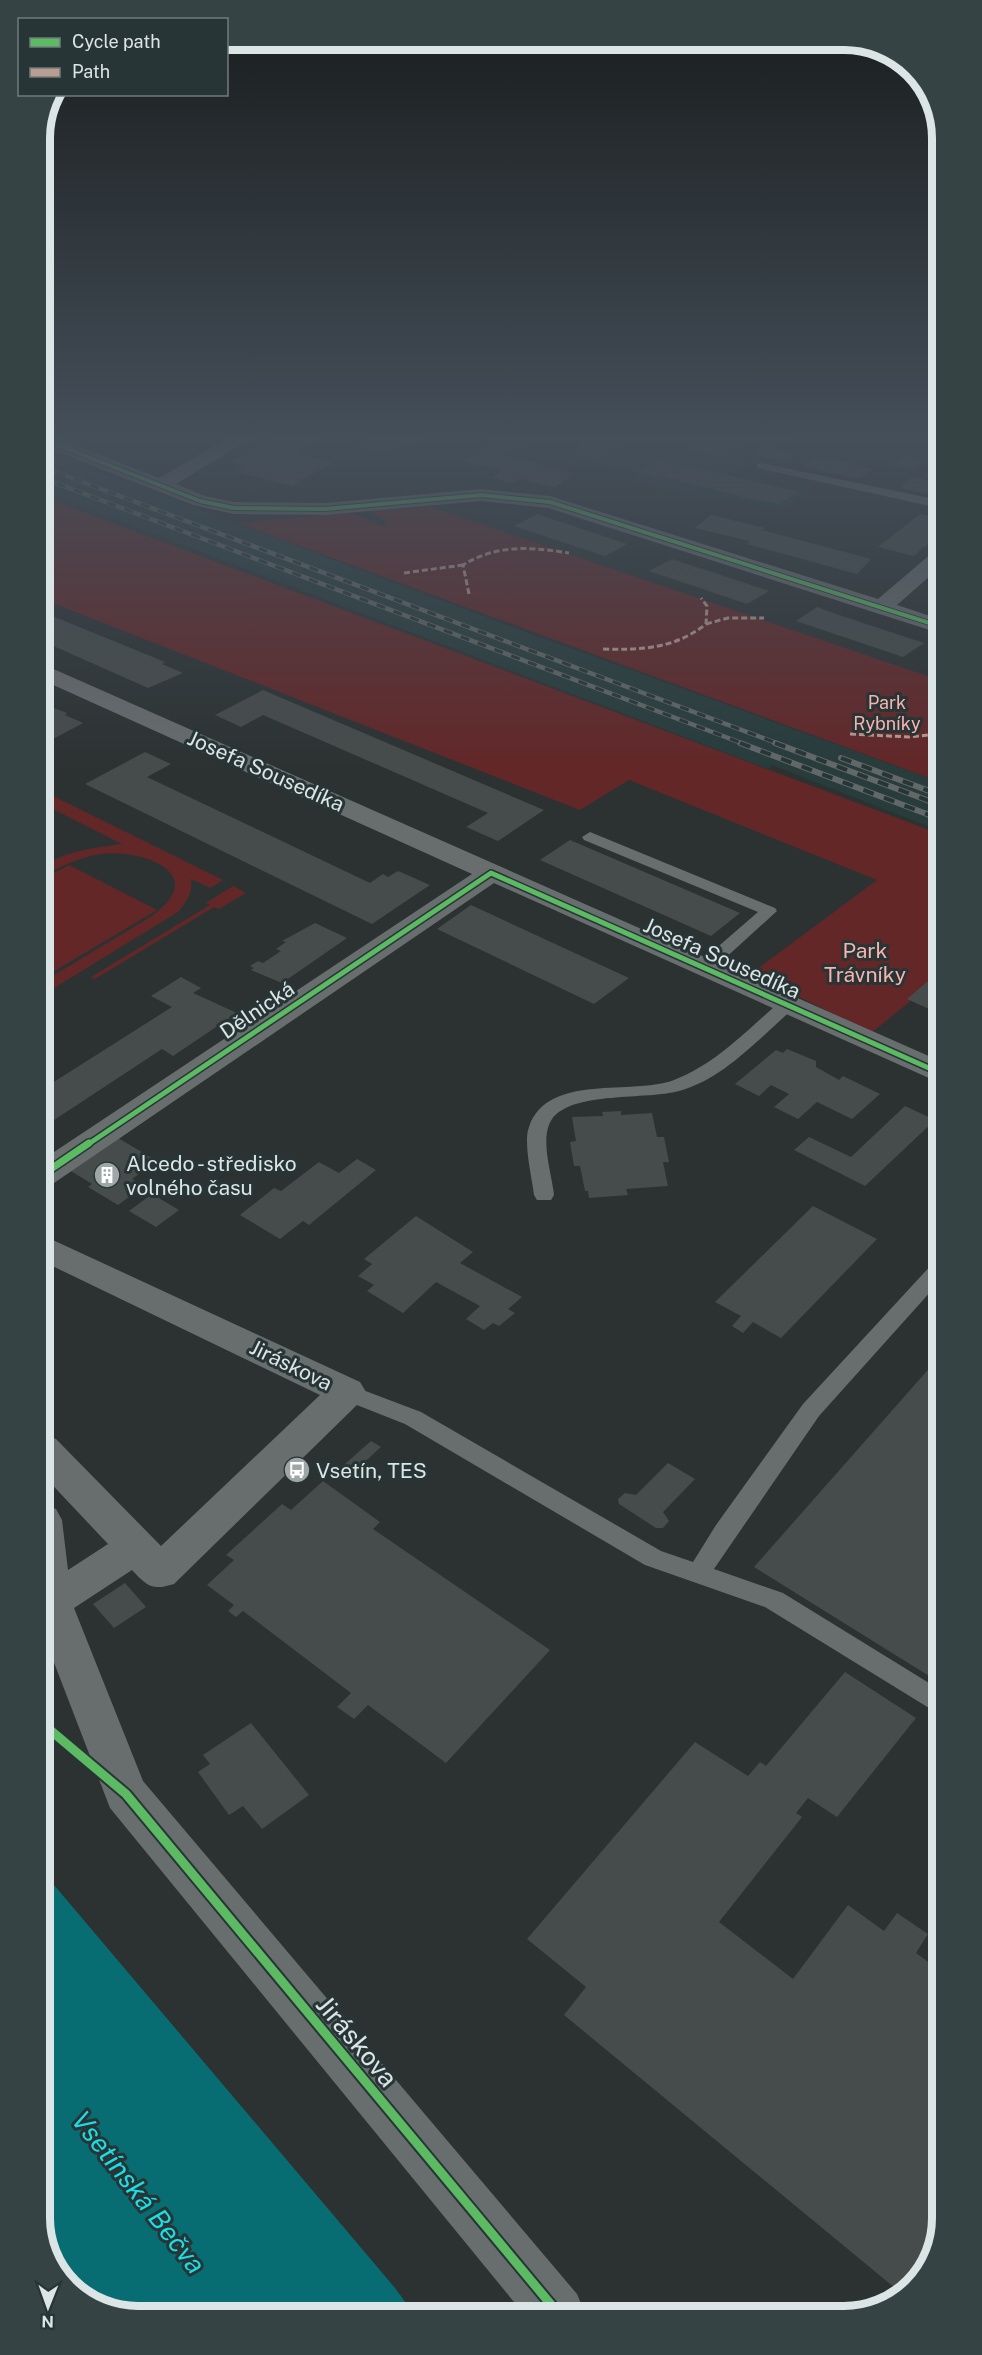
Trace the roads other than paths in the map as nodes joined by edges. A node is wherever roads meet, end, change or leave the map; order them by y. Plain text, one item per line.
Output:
1 (695, 548) edge
2 (932, 563) edge
3 (882, 607) junction
4 (932, 624) edge
5 (50, 675) edge
6 (590, 837) dead end
7 (491, 873) junction
8 (704, 968) junction
9 (787, 1005) junction
10 (932, 1069) edge
11 (50, 1169) edge
12 (544, 1195) dead end
13 (50, 1251) edge
14 (932, 1277) edge
15 (347, 1392) junction
16 (50, 1457) edge
17 (135, 1546) junction
18 (698, 1574) junction
19 (50, 1593) edge
20 (51, 1602) junction
21 (932, 1700) edge
22 (552, 2306) edge

1 - 3 street
2 - 3 street
3 - 4 street
5 - 7 street, Josefa Sousedíka
6 - 8 lane
7 - 8 street, Josefa Sousedíka
7 - 11 street, Dělnická
8 - 9 street, Josefa Sousedíka
9 - 10 street, Josefa Sousedíka
9 - 12 lane, Josefa Sousedíka
13 - 15 street, Jiráskova
14 - 18 lane
15 - 17 street, Jiráskova
15 - 18 lane
16 - 17 street, Jiráskova
17 - 20 street
18 - 21 lane
19 - 20 street, Jiráskova
20 - 22 street, Jiráskova

